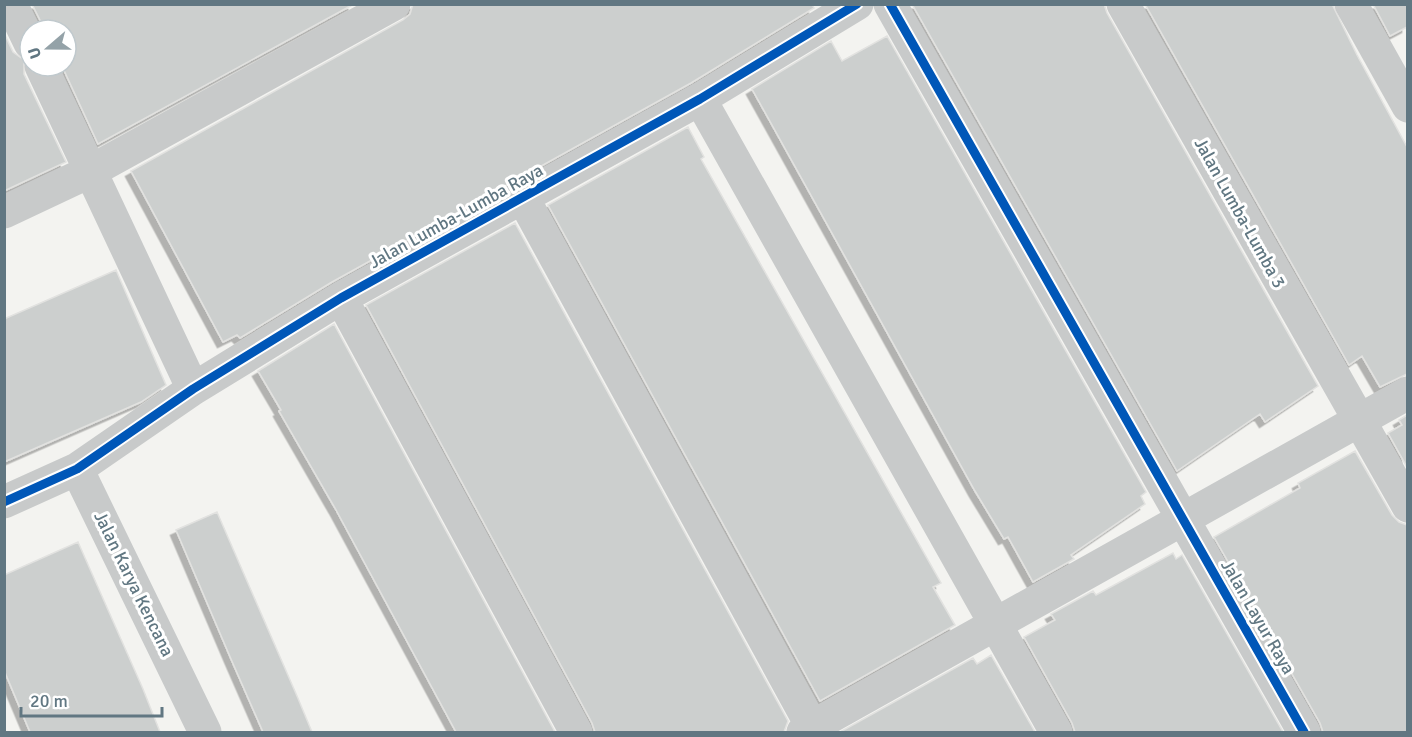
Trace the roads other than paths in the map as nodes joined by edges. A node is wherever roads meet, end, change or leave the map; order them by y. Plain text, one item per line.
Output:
1 (11, 4) edge
2 (394, 4) edge
3 (857, 4) edge
4 (890, 4) edge
5 (1123, 4) edge
6 (1351, 4) edge
7 (18, 18) edge
8 (47, 78) edge
9 (700, 99) junction
10 (1407, 106) edge
11 (91, 171) junction
12 (523, 198) junction
13 (4, 212) edge
14 (341, 298) junction
15 (193, 390) junction
16 (1407, 393) edge
17 (1357, 421) junction
18 (77, 469) junction
19 (4, 502) edge
20 (1407, 506) edge
21 (1182, 519) junction
22 (994, 623) junction
23 (810, 731) edge
24 (205, 732) edge
25 (576, 732) edge
26 (1056, 732) edge
27 (1304, 732) edge

1 - 7 street
2 - 11 street
3 - 9 street, Jalan Lumba-Lumba Raya
4 - 21 street, Jalan Layur Raya
5 - 17 street, Jalan Lumba-Lumba 3
6 - 10 street
8 - 11 street
9 - 12 street, Jalan Lumba-Lumba Raya
9 - 22 street
11 - 13 street
11 - 15 street
12 - 14 street, Jalan Lumba-Lumba Raya
12 - 23 street
14 - 15 street, Jalan Lumba-Lumba Raya
14 - 25 street
15 - 18 street, Jalan Lumba-Lumba Raya
16 - 17 street
17 - 20 street, Jalan Lumba-Lumba 3
17 - 21 street
18 - 19 street, Jalan Lumba-Lumba Raya
18 - 24 street, Jalan Karya Kencana
21 - 22 street
21 - 27 street, Jalan Layur Raya
22 - 23 street
22 - 26 street

